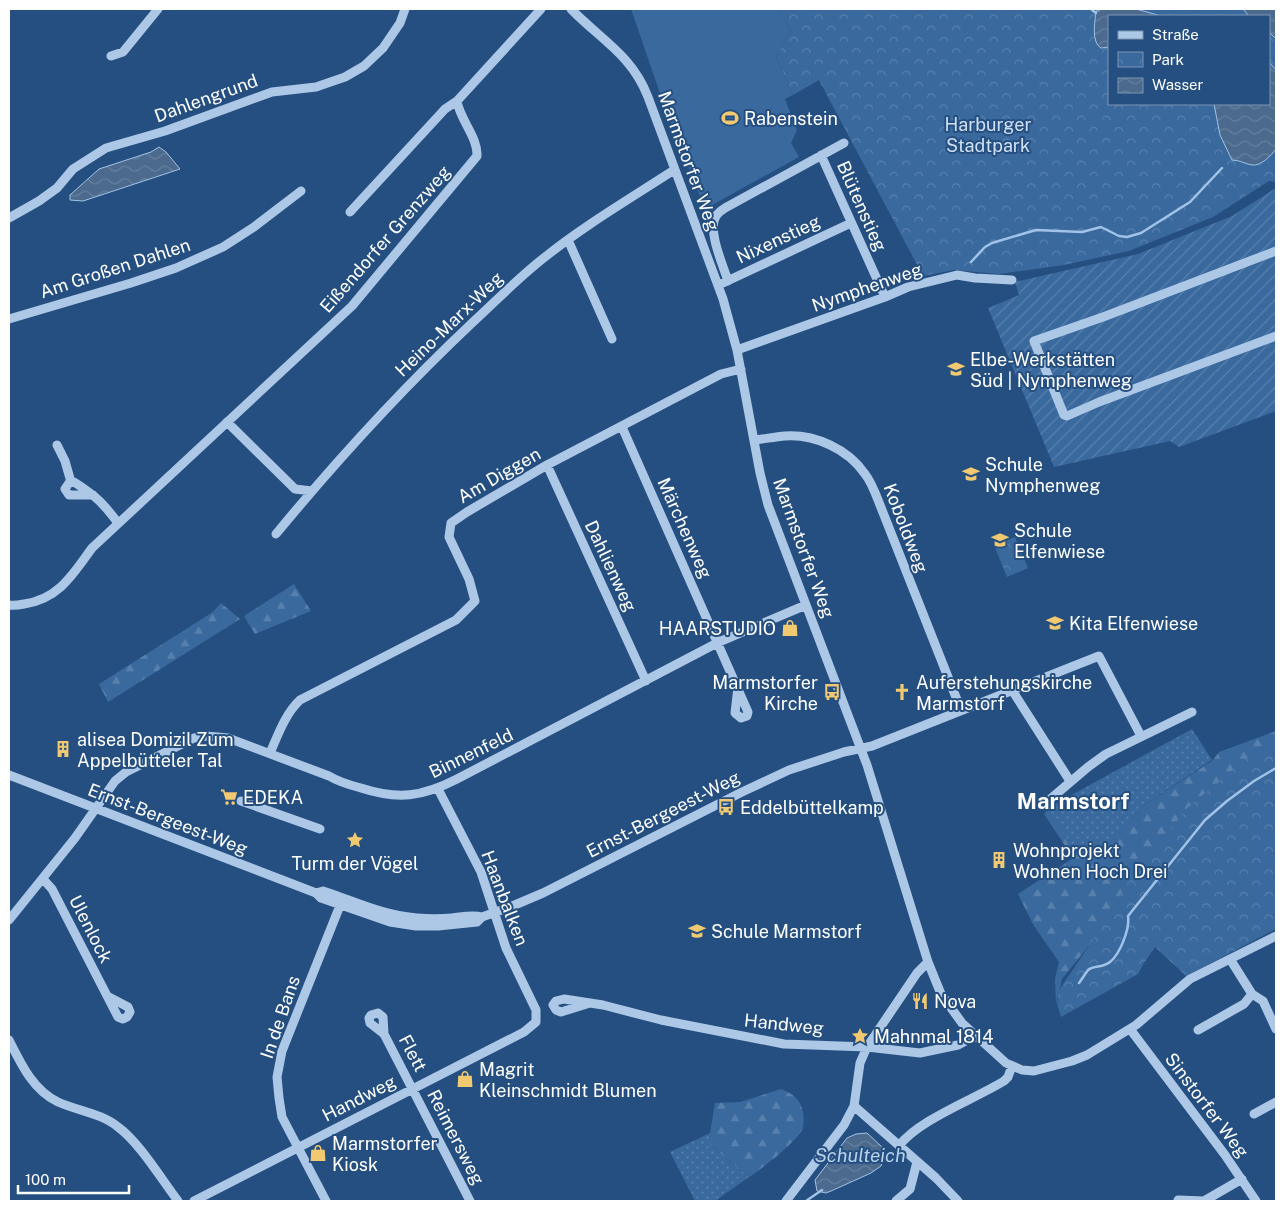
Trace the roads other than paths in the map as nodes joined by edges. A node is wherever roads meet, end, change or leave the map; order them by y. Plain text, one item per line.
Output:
1 (158, 9) edge
2 (405, 9) edge
3 (542, 9) edge
4 (571, 9) edge
5 (111, 56) dead end
6 (457, 101) junction
7 (844, 143) dead end
8 (821, 155) junction
9 (674, 170) junction
10 (302, 191) dead end
11 (350, 212) dead end
12 (9, 218) edge
13 (851, 222) junction
14 (568, 240) junction
15 (1276, 251) edge
16 (1012, 280) dead end
17 (728, 281) junction
18 (718, 285) junction
19 (885, 297) junction
20 (9, 319) edge
21 (1276, 336) edge
22 (612, 339) dead end
23 (737, 350) junction
24 (741, 369) junction
25 (226, 422) junction
26 (622, 427) junction
27 (754, 440) junction
28 (57, 445) dead end
29 (547, 465) junction
30 (312, 491) junction
31 (118, 523) junction
32 (276, 534) dead end
33 (9, 605) edge
34 (806, 605) junction
35 (719, 642) junction
36 (646, 681) junction
37 (738, 687) dead end
38 (1012, 690) junction
39 (961, 710) junction
40 (1192, 712) dead end
41 (1141, 736) junction
42 (861, 747) junction
43 (270, 753) junction
44 (9, 775) edge
45 (1070, 781) junction
46 (438, 789) junction
47 (241, 800) dead end
48 (1048, 801) dead end
49 (95, 809) junction
50 (320, 829) dead end
51 (43, 879) junction
52 (341, 902) junction
53 (494, 913) junction
54 (9, 920) edge
55 (1276, 936) edge
56 (1230, 959) junction
57 (928, 962) junction
58 (1252, 994) junction
59 (107, 996) dead end
60 (590, 1003) dead end
61 (537, 1021) joint
62 (1130, 1029) junction
63 (1276, 1029) edge
64 (1198, 1030) dead end
65 (384, 1034) dead end
66 (975, 1036) junction
67 (9, 1040) edge
68 (867, 1048) junction
69 (1012, 1066) junction
70 (413, 1088) junction
71 (1276, 1102) edge
72 (854, 1106) junction
73 (1254, 1114) dead end
74 (899, 1146) junction
75 (298, 1148) junction
76 (917, 1162) junction
77 (1242, 1179) junction
78 (1178, 1200) dead end
79 (178, 1201) edge
80 (194, 1201) edge
81 (326, 1201) edge
82 (470, 1201) edge
83 (786, 1201) edge
84 (896, 1201) edge
85 (958, 1201) edge
86 (1256, 1201) edge

1 - 5 street
2 - 12 street, Dahlengrund
3 - 6 street
4 - 9 street, Marmstorfer Weg
6 - 11 street
6 - 25 street, Eißendorfer Grenzweg
7 - 8 street
8 - 13 street, Blütenstieg
8 - 17 street, Marmstorfer Weg
9 - 14 street, Heino-Marx-Weg
9 - 18 street, Marmstorfer Weg
10 - 20 street, Am Großen Dahlen
13 - 17 street, Nixenstieg
13 - 19 street, Blütenstieg
14 - 22 street
14 - 30 street, Heino-Marx-Weg
15 - 21 street
16 - 19 street, Nymphenweg
17 - 18 street, Nixenstieg
18 - 23 street, Marmstorfer Weg
19 - 23 street, Nymphenweg
23 - 24 street, Marmstorfer Weg
24 - 26 street, Am Diggen
24 - 27 street, Marmstorfer Weg
25 - 30 street
25 - 31 street, Eißendorfer Grenzweg
26 - 29 street, Am Diggen
26 - 35 street, Märchenweg
27 - 34 street, Marmstorfer Weg
27 - 39 street, Koboldweg
28 - 31 street
29 - 36 street, Dahlienweg
29 - 43 street, Am Diggen
30 - 32 street, Heino-Marx-Weg
31 - 33 street, Eißendorfer Grenzweg
34 - 35 street, Binnenfeld
34 - 42 street, Marmstorfer Weg
35 - 36 street, Binnenfeld
35 - 37 street
36 - 46 street, Binnenfeld
38 - 39 street, Ernst-Bergeest-Weg
38 - 41 street, Ernst-Bergeest-Weg
38 - 45 street
39 - 42 street, Ernst-Bergeest-Weg
40 - 41 street
41 - 45 street
42 - 53 street, Ernst-Bergeest-Weg
42 - 57 street, Marmstorfer Weg
43 - 46 street, Binnenfeld
43 - 49 street, Binnenfeld
44 - 49 street, Ernst-Bergeest-Weg
45 - 48 street
46 - 53 street, Haanbalken
47 - 50 street
49 - 51 street, Binnenfeld
49 - 52 street, Ernst-Bergeest-Weg
51 - 54 street, Binnenfeld
51 - 59 street, Ulenlock
52 - 53 street, Ernst-Bergeest-Weg
52 - 75 street, In de Bans
53 - 61 street, Haanbalken
55 - 56 street
56 - 58 street
56 - 62 street
57 - 66 street, Marmstorfer Weg
57 - 68 street
58 - 63 street
58 - 64 street
60 - 68 street, Handweg
61 - 70 street, Handweg
62 - 69 street
62 - 77 street, Sinstorfer Weg
65 - 70 street, Flett
66 - 68 street, Handweg
66 - 69 street, Marmstorfer Weg
67 - 79 street
68 - 72 street
69 - 74 street
70 - 75 street, Handweg
70 - 82 street, Reimersweg
71 - 73 street
72 - 74 street
72 - 83 street
74 - 76 street
75 - 80 street, Handweg
75 - 81 street, In de Bans
76 - 84 street
76 - 85 street
77 - 78 street
77 - 86 street, Sinstorfer Weg

